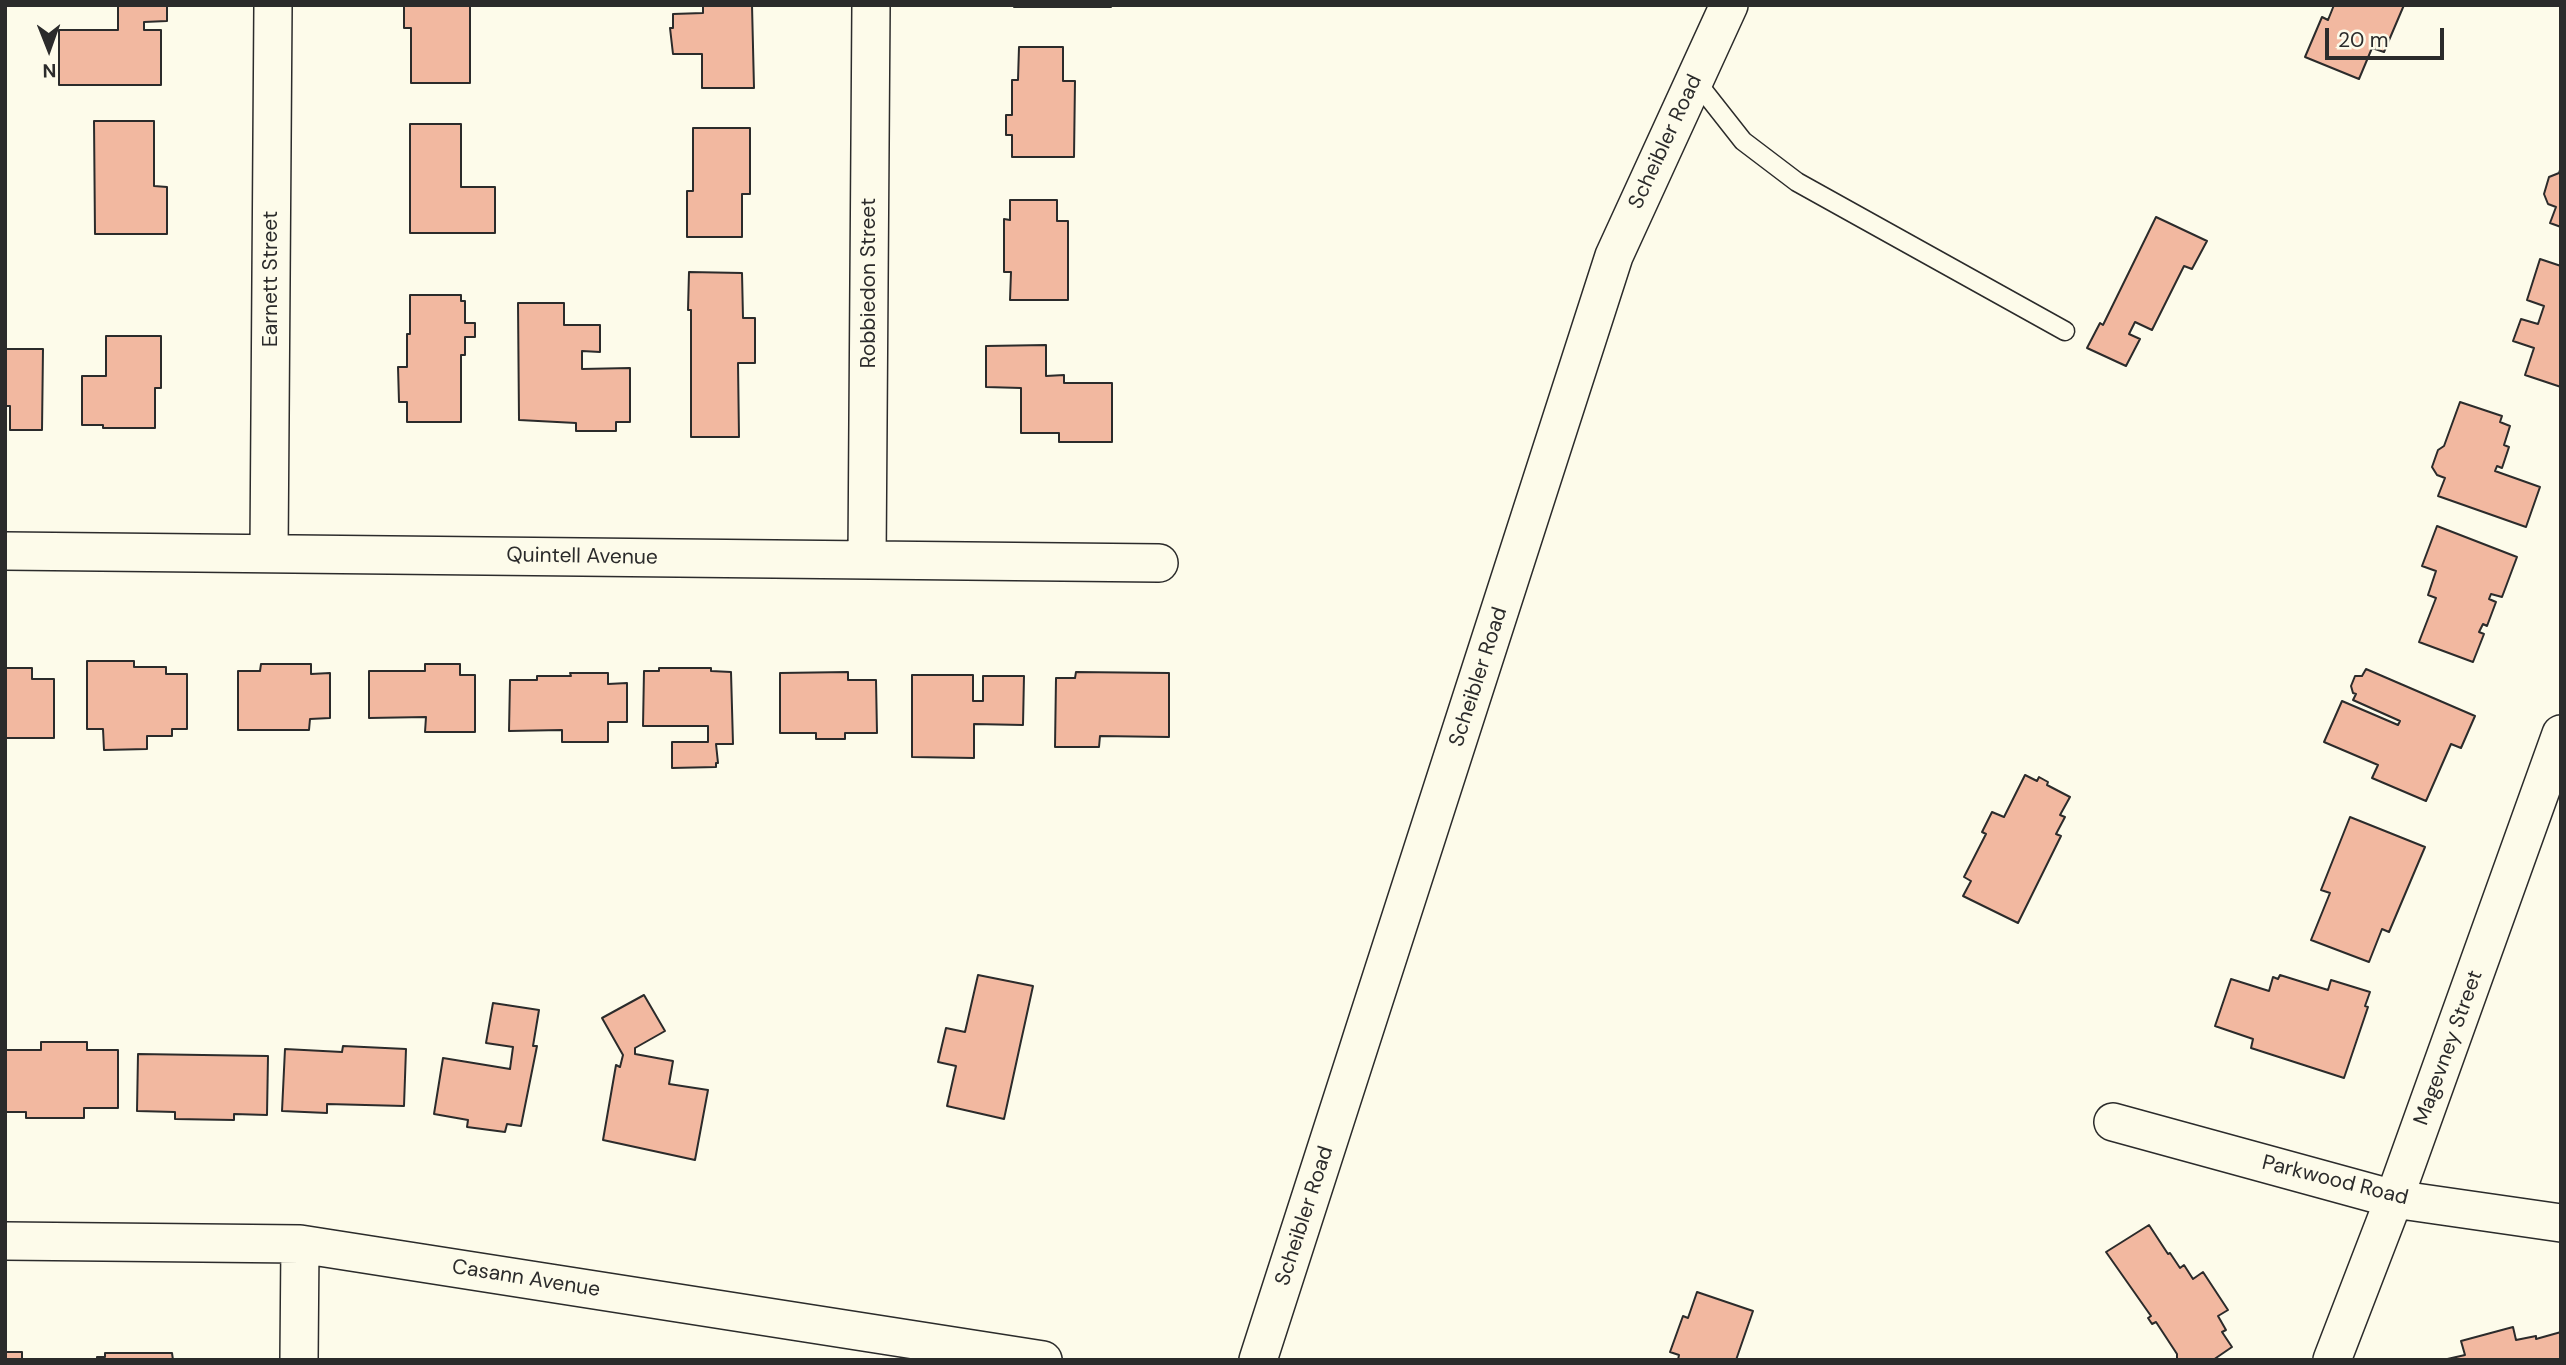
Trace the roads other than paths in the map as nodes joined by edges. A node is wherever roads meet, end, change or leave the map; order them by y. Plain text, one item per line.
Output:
1 (273, 5) edge
2 (871, 5) edge
3 (1729, 5) edge
4 (1695, 80) junction
5 (2065, 331) dead end
6 (5, 551) edge
7 (269, 553) junction
8 (867, 560) junction
9 (1159, 563) dead end
10 (2561, 734) edge
11 (2113, 1122) dead end
12 (2395, 1199) junction
13 (2561, 1223) edge
14 (5, 1241) edge
15 (300, 1244) junction
16 (299, 1360) edge
17 (1043, 1360) edge
18 (1258, 1360) edge
19 (2332, 1360) edge

1 - 7 street, Earnett Street
2 - 8 street, Robbiedon Street
3 - 4 street, Scheibler Road
4 - 5 lane
4 - 18 street, Scheibler Road
6 - 7 street, Quintell Avenue
7 - 8 street, Quintell Avenue
8 - 9 street, Quintell Avenue
10 - 12 street, Magevney Street
11 - 12 street, Parkwood Road
12 - 13 street, Parkwood Road
12 - 19 street, Magevney Street
14 - 15 street, Casann Avenue
15 - 16 street
15 - 17 street, Casann Avenue

